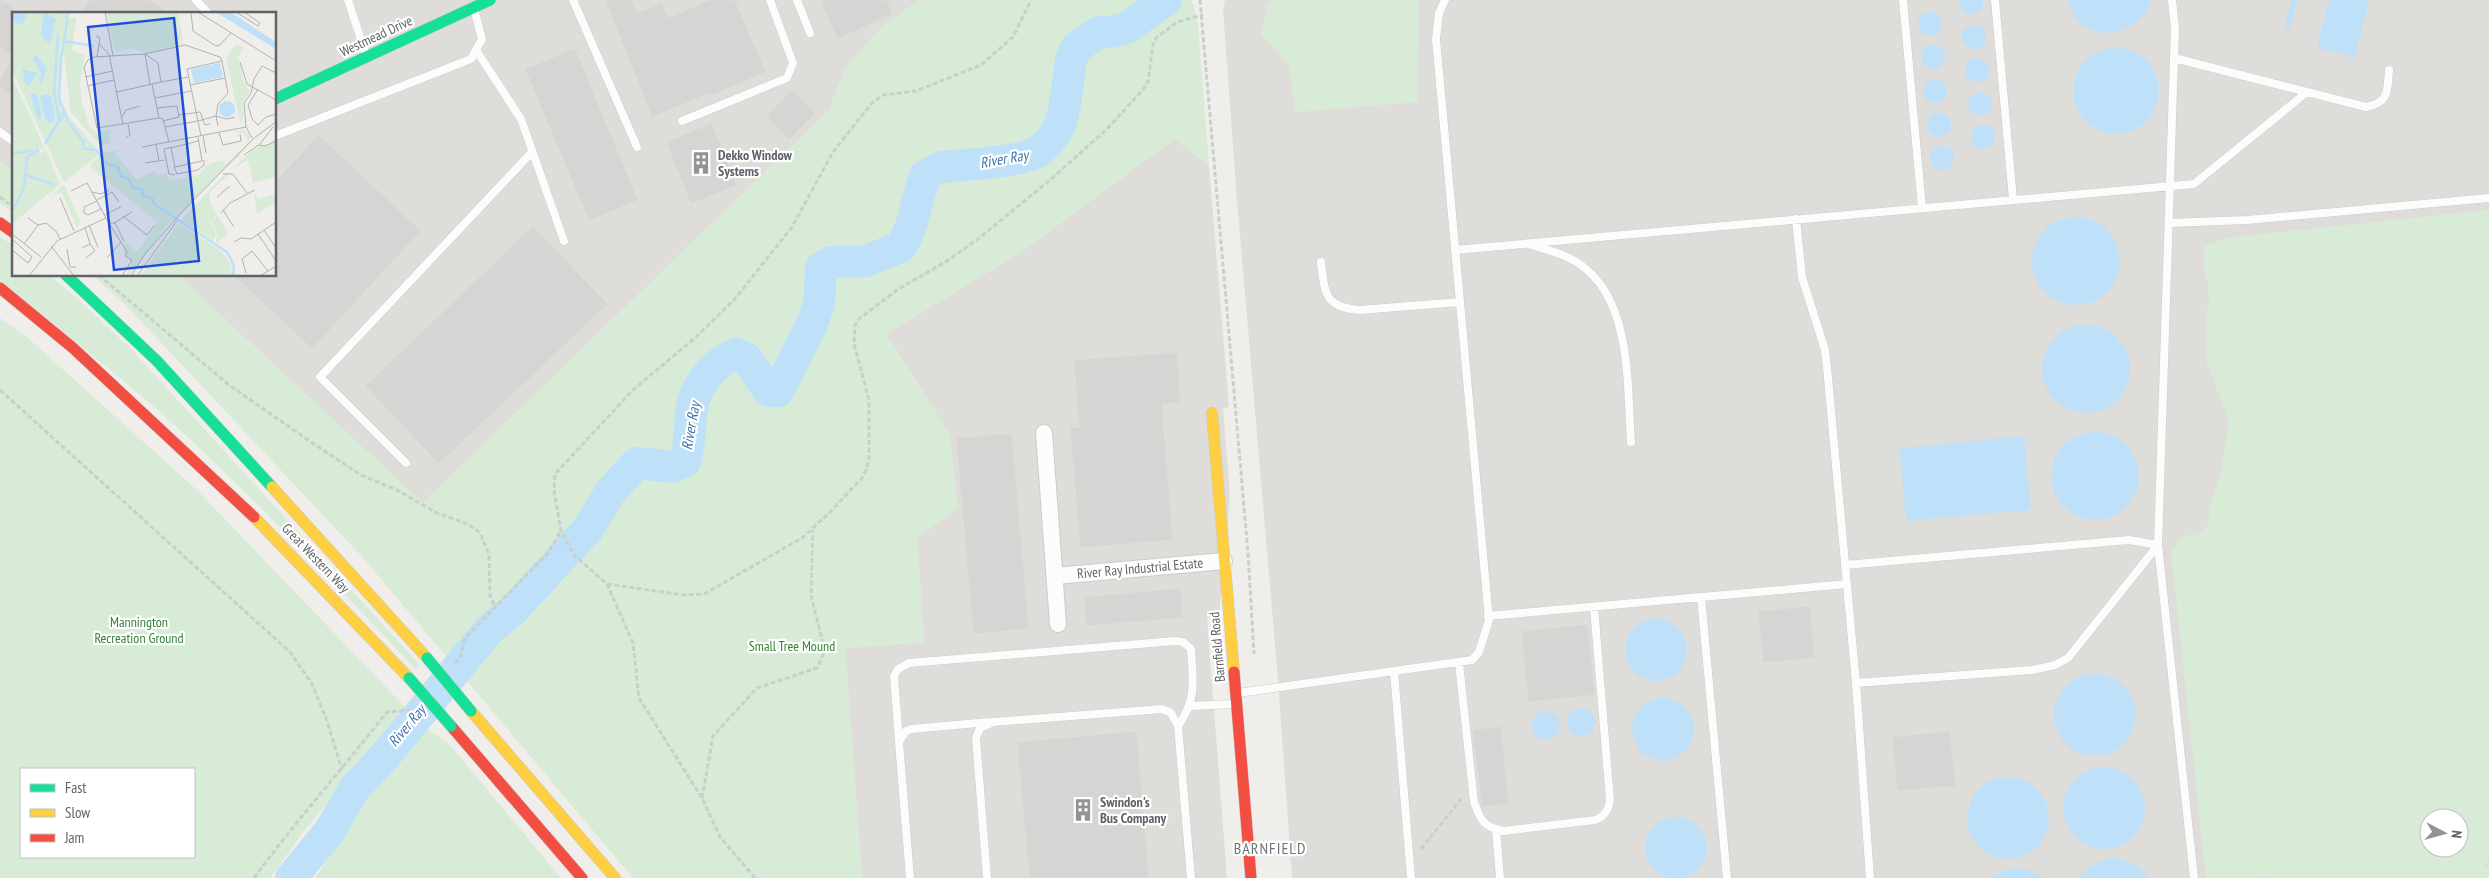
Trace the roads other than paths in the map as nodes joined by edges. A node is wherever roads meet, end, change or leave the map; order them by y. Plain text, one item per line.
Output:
1 (196, 0) edge
2 (348, 0) edge
3 (490, 0) edge
4 (573, 0) edge
5 (770, 0) edge
6 (797, 0) edge
7 (1445, 0) edge
8 (1903, 0) edge
9 (1995, 0) edge
10 (2172, 0) edge
11 (473, 8) junction
12 (206, 12) edge
13 (810, 33) dead end
14 (476, 50) junction
15 (367, 57) junction
16 (2174, 58) junction
17 (2389, 70) dead end
18 (2308, 92) junction
19 (276, 99) edge
20 (682, 120) dead end
21 (0, 132) edge
22 (276, 136) edge
23 (12, 141) edge
24 (637, 147) dead end
25 (532, 152) junction
26 (2170, 186) junction
27 (2489, 198) edge
28 (2013, 200) junction
29 (1922, 208) junction
30 (1796, 219) junction
31 (0, 223) edge
32 (2169, 223) junction
33 (12, 232) edge
34 (564, 241) dead end
35 (1526, 244) junction
36 (1455, 250) junction
37 (1321, 262) dead end
38 (67, 276) edge
39 (0, 288) edge
40 (1460, 302) junction
41 (1212, 413) dead end
42 (1044, 433) dead end
43 (1631, 442) dead end
44 (406, 463) dead end
45 (2158, 545) junction
46 (1224, 561) junction
47 (1845, 565) junction
48 (1055, 576) junction
49 (1847, 584) junction
50 (1701, 597) junction
51 (1594, 607) junction
52 (1488, 616) junction
53 (1058, 624) dead end
54 (1459, 663) junction
55 (1394, 671) junction
56 (1856, 683) junction
57 (1236, 699) junction
58 (1190, 706) junction
59 (993, 722) junction
60 (1178, 726) junction
61 (899, 742) junction
62 (1496, 830) junction
63 (582, 878) edge
64 (615, 878) edge
65 (910, 878) edge
66 (987, 878) edge
67 (1190, 878) edge
68 (1251, 878) edge
69 (1411, 878) edge
70 (1500, 878) edge
71 (1727, 878) edge
72 (1870, 878) edge
73 (2194, 878) edge

1 - 12 lane
2 - 15 lane
3 - 11 main road, Westmead Drive
4 - 24 lane
5 - 20 lane
6 - 13 lane
7 - 36 lane
8 - 29 lane
9 - 28 lane
10 - 16 lane
11 - 14 lane
11 - 15 main road, Westmead Drive
14 - 22 lane
14 - 25 lane
15 - 19 main road, Westmead Drive
16 - 18 lane
16 - 26 lane
17 - 18 lane
18 - 26 lane
21 - 23 lane
25 - 34 lane
25 - 44 lane
26 - 28 lane
26 - 32 lane
27 - 32 lane
28 - 29 lane
29 - 30 lane
30 - 35 lane
30 - 47 lane
31 - 33 main road
32 - 45 lane
35 - 36 lane
35 - 43 lane
36 - 40 lane
37 - 40 lane
38 - 64 main road, Great Western Way, bridge
39 - 63 main road, Great Western Way, bridge
40 - 52 lane
41 - 46 main road, Barnfield Road
42 - 48 street
45 - 47 lane
45 - 56 lane
45 - 73 lane
46 - 48 street, River Ray Industrial Estate
46 - 57 main road, Barnfield Road
47 - 49 lane
48 - 53 street
49 - 50 lane
49 - 56 lane
50 - 51 lane
50 - 71 lane
51 - 52 lane
51 - 62 lane
52 - 54 lane
54 - 55 lane
54 - 62 lane
55 - 57 lane
55 - 69 lane
56 - 72 lane
57 - 58 lane
57 - 68 main road, Barnfield Road
58 - 60 lane
58 - 61 lane
59 - 60 lane
59 - 61 lane
59 - 66 lane
60 - 67 lane
61 - 65 lane
62 - 70 lane

